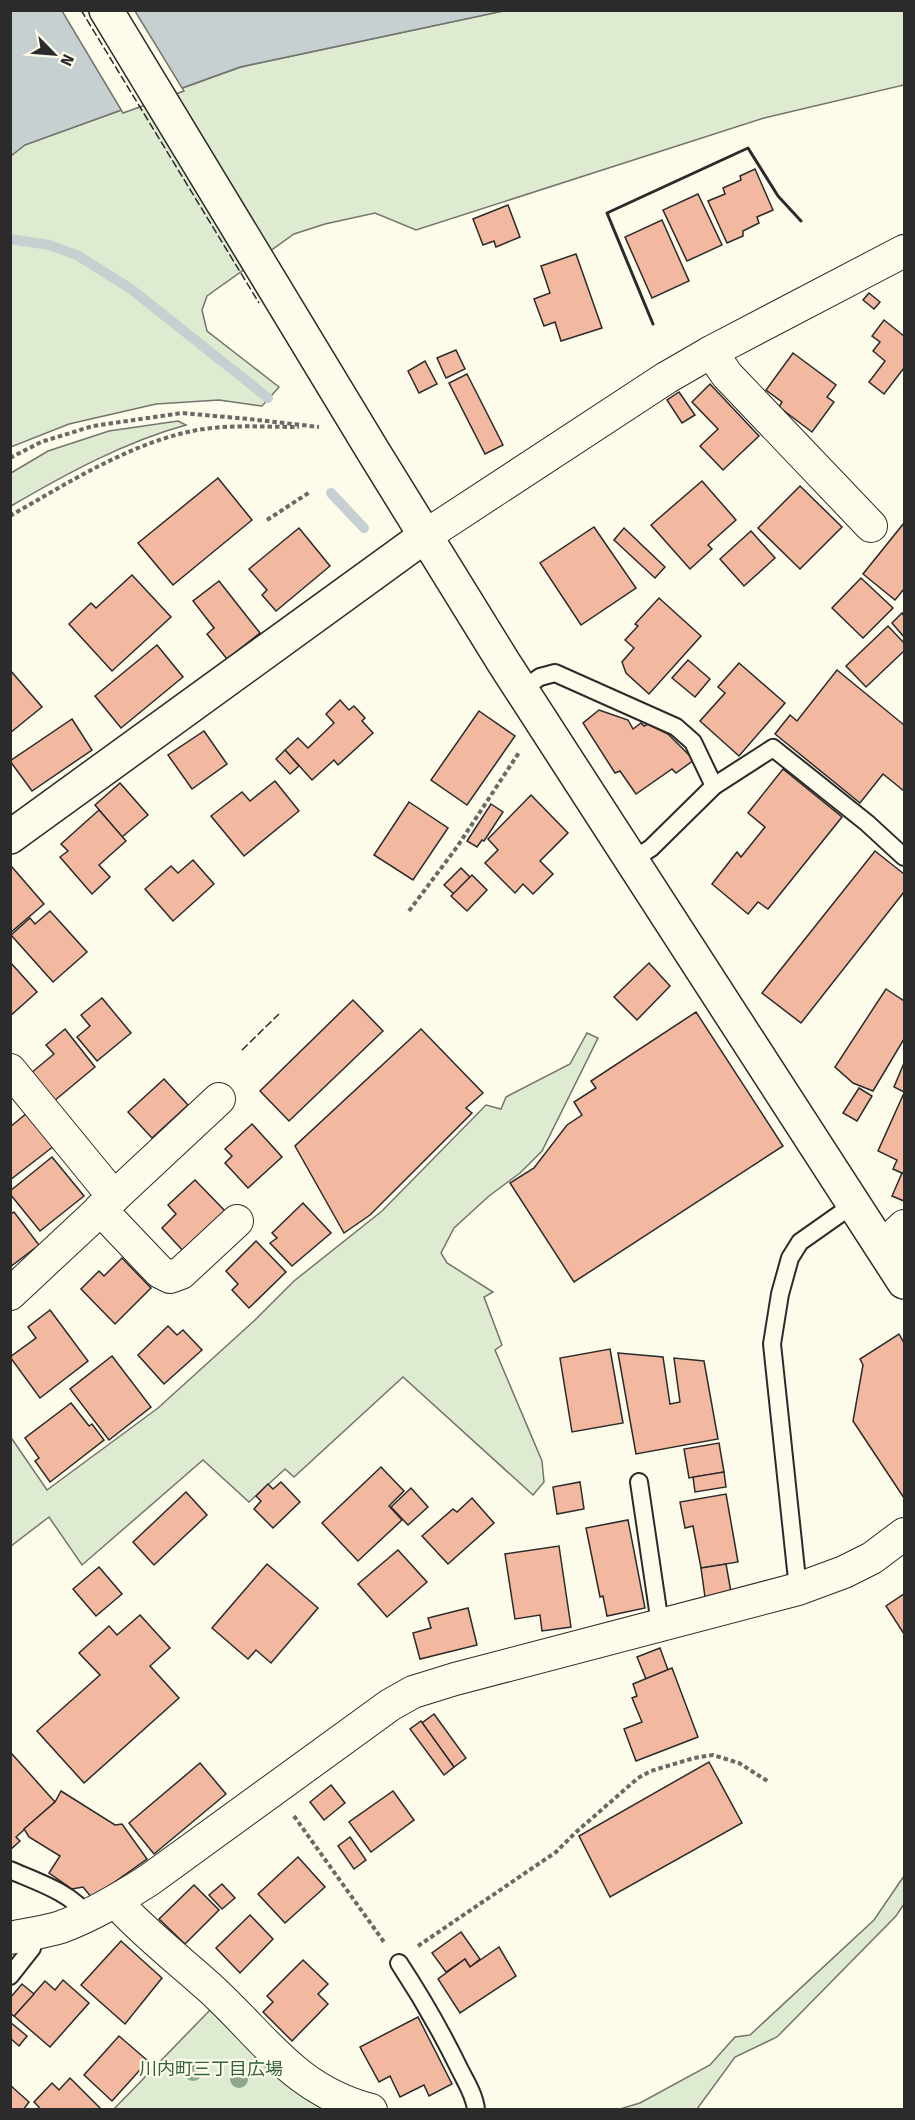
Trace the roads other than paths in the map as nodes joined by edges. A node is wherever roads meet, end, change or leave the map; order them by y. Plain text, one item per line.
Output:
1 (106, 10) edge
2 (904, 250) edge
3 (711, 352) junction
4 (870, 526) dead end
5 (425, 536) junction
6 (521, 690) junction
7 (714, 786) junction
8 (10, 837) edge
9 (904, 856) edge
10 (631, 861) junction
11 (10, 1070) edge
12 (219, 1099) dead end
13 (107, 1203) junction
14 (854, 1204) junction
15 (237, 1221) dead end
16 (893, 1237) edge
17 (904, 1282) edge
18 (10, 1294) edge
19 (639, 1482) dead end
20 (904, 1534) edge
21 (798, 1589) junction
22 (660, 1624) junction
23 (10, 1870) edge
24 (116, 1902) junction
25 (87, 1916) junction
26 (23, 1935) edge
27 (399, 1964) road end
28 (10, 1976) edge
29 (371, 2109) edge
30 (476, 2109) edge

1 - 5 street
2 - 3 street
3 - 4 street
3 - 5 street
5 - 6 street
5 - 8 street
6 - 7 lane
6 - 10 street
7 - 9 lane
7 - 10 lane
10 - 14 street
11 - 13 street
12 - 13 street
13 - 15 street
13 - 18 street
14 - 16 street
14 - 21 lane
16 - 17 street
19 - 22 lane
20 - 21 street
21 - 22 street
22 - 24 street
23 - 25 lane
24 - 25 street
24 - 29 street
25 - 26 street
26 - 28 lane
27 - 30 lane

